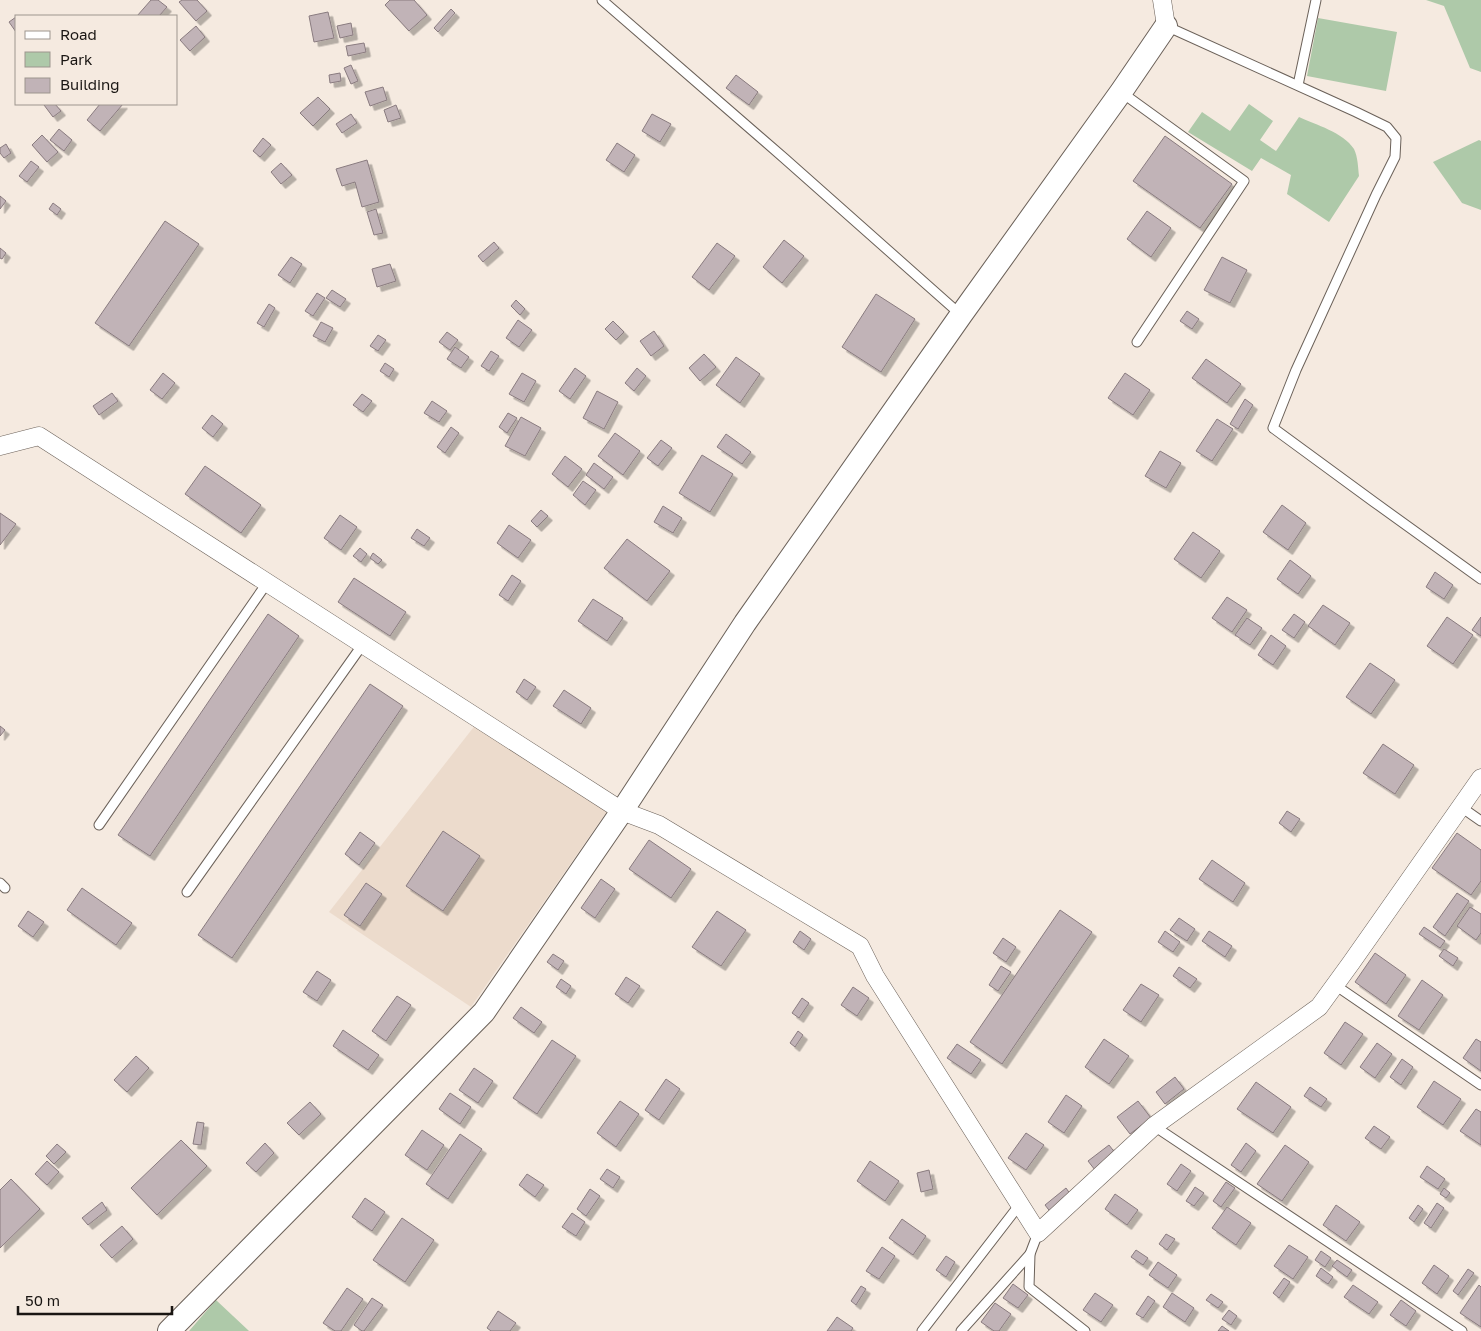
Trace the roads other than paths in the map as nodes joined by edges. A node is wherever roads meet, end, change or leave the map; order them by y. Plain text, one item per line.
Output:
1 (602, 0) edge
2 (1162, 0) edge
3 (1316, 0) edge
4 (1166, 26) junction
5 (1298, 85) junction
6 (1121, 92) junction
7 (961, 315) junction
8 (1137, 342) dead end
9 (0, 446) edge
10 (1481, 579) edge
11 (267, 582) junction
12 (363, 644) junction
13 (1481, 778) edge
14 (1461, 807) junction
15 (622, 811) junction
16 (1481, 821) edge
17 (99, 825) dead end
18 (187, 892) dead end
19 (1335, 985) junction
20 (1481, 1085) edge
21 (1154, 1126) junction
22 (1020, 1204) junction
23 (1038, 1233) junction
24 (1030, 1254) junction
25 (170, 1331) edge
26 (922, 1331) edge
27 (961, 1331) edge
28 (1085, 1331) edge
29 (1462, 1331) edge

1 - 7 lane
2 - 4 street
3 - 5 lane
4 - 5 lane
4 - 6 street
5 - 10 lane
6 - 7 street
6 - 8 lane
7 - 15 street
9 - 11 street
11 - 12 street
11 - 17 lane
12 - 15 street
12 - 18 lane
13 - 14 street
14 - 16 lane
14 - 19 street
15 - 22 street
15 - 25 street
19 - 20 lane
19 - 21 street
21 - 23 street
21 - 29 lane
22 - 23 street
22 - 26 lane
23 - 24 lane
24 - 27 lane
24 - 28 lane

